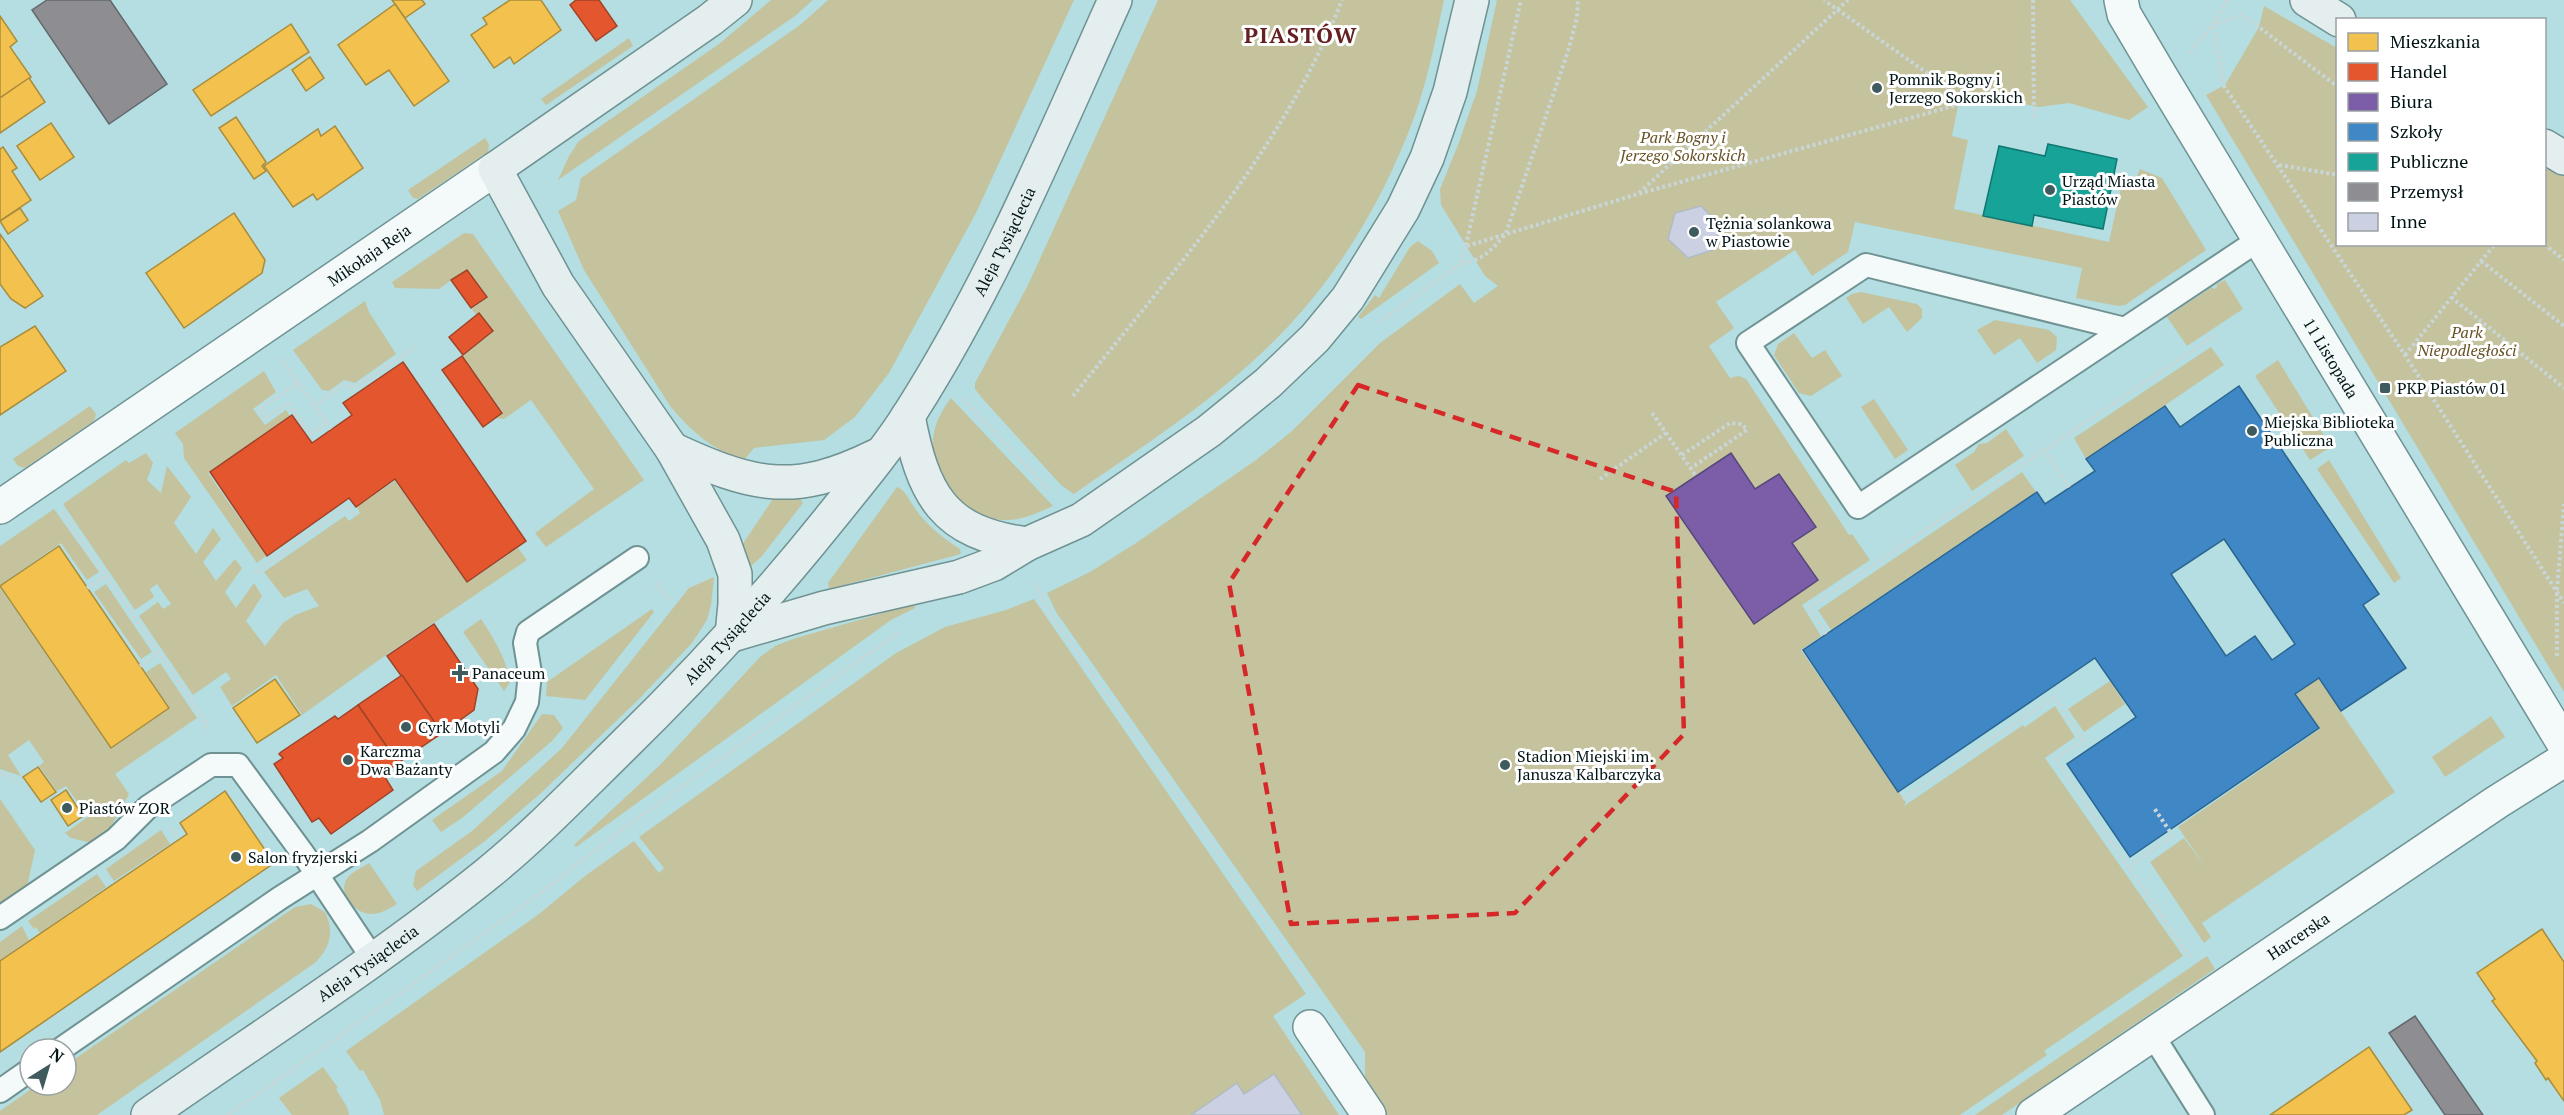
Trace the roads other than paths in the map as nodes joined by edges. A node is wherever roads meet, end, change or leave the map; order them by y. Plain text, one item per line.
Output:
1 (735, 0) edge
2 (1115, 0) edge
3 (1472, 0) edge
4 (2121, 0) edge
5 (2307, 0) edge
6 (2336, 18) edge
7 (2546, 147) edge
8 (2564, 158) edge
9 (495, 169) junction
10 (2260, 239) junction
11 (2125, 329) junction
12 (908, 416) junction
13 (672, 449) junction
14 (880, 454) junction
15 (0, 507) edge
16 (1027, 544) junction
17 (637, 558) dead end
18 (732, 635) junction
19 (2564, 744) edge
20 (2564, 760) edge
21 (316, 875) junction
22 (0, 918) edge
23 (373, 959) junction
24 (1310, 1027) road end
25 (2152, 1035) junction
26 (78, 1037) edge
27 (18, 1078) edge
28 (0, 1091) edge
29 (148, 1115) edge
30 (1369, 1115) edge
31 (2033, 1115) edge
32 (2203, 1115) edge

1 - 9 street, Mikołaja Reja
2 - 12 street, Aleja Tysiąclecia
3 - 16 street
4 - 10 street, 11 Listopada
5 - 6 street
7 - 8 street
9 - 13 street
9 - 15 street, Mikołaja Reja
10 - 11 lane
10 - 19 street, 11 Listopada
11 - 11 lane
12 - 14 street, Aleja Tysiąclecia
12 - 16 street
13 - 14 street
13 - 18 street
14 - 18 street, Aleja Tysiąclecia
16 - 18 street
17 - 21 lane
18 - 23 street, Aleja Tysiąclecia
20 - 25 street, Harcerska
21 - 22 lane
21 - 23 lane
21 - 26 lane
23 - 29 street, Aleja Tysiąclecia
24 - 30 street
25 - 31 street, Harcerska
25 - 32 lane
27 - 28 lane

